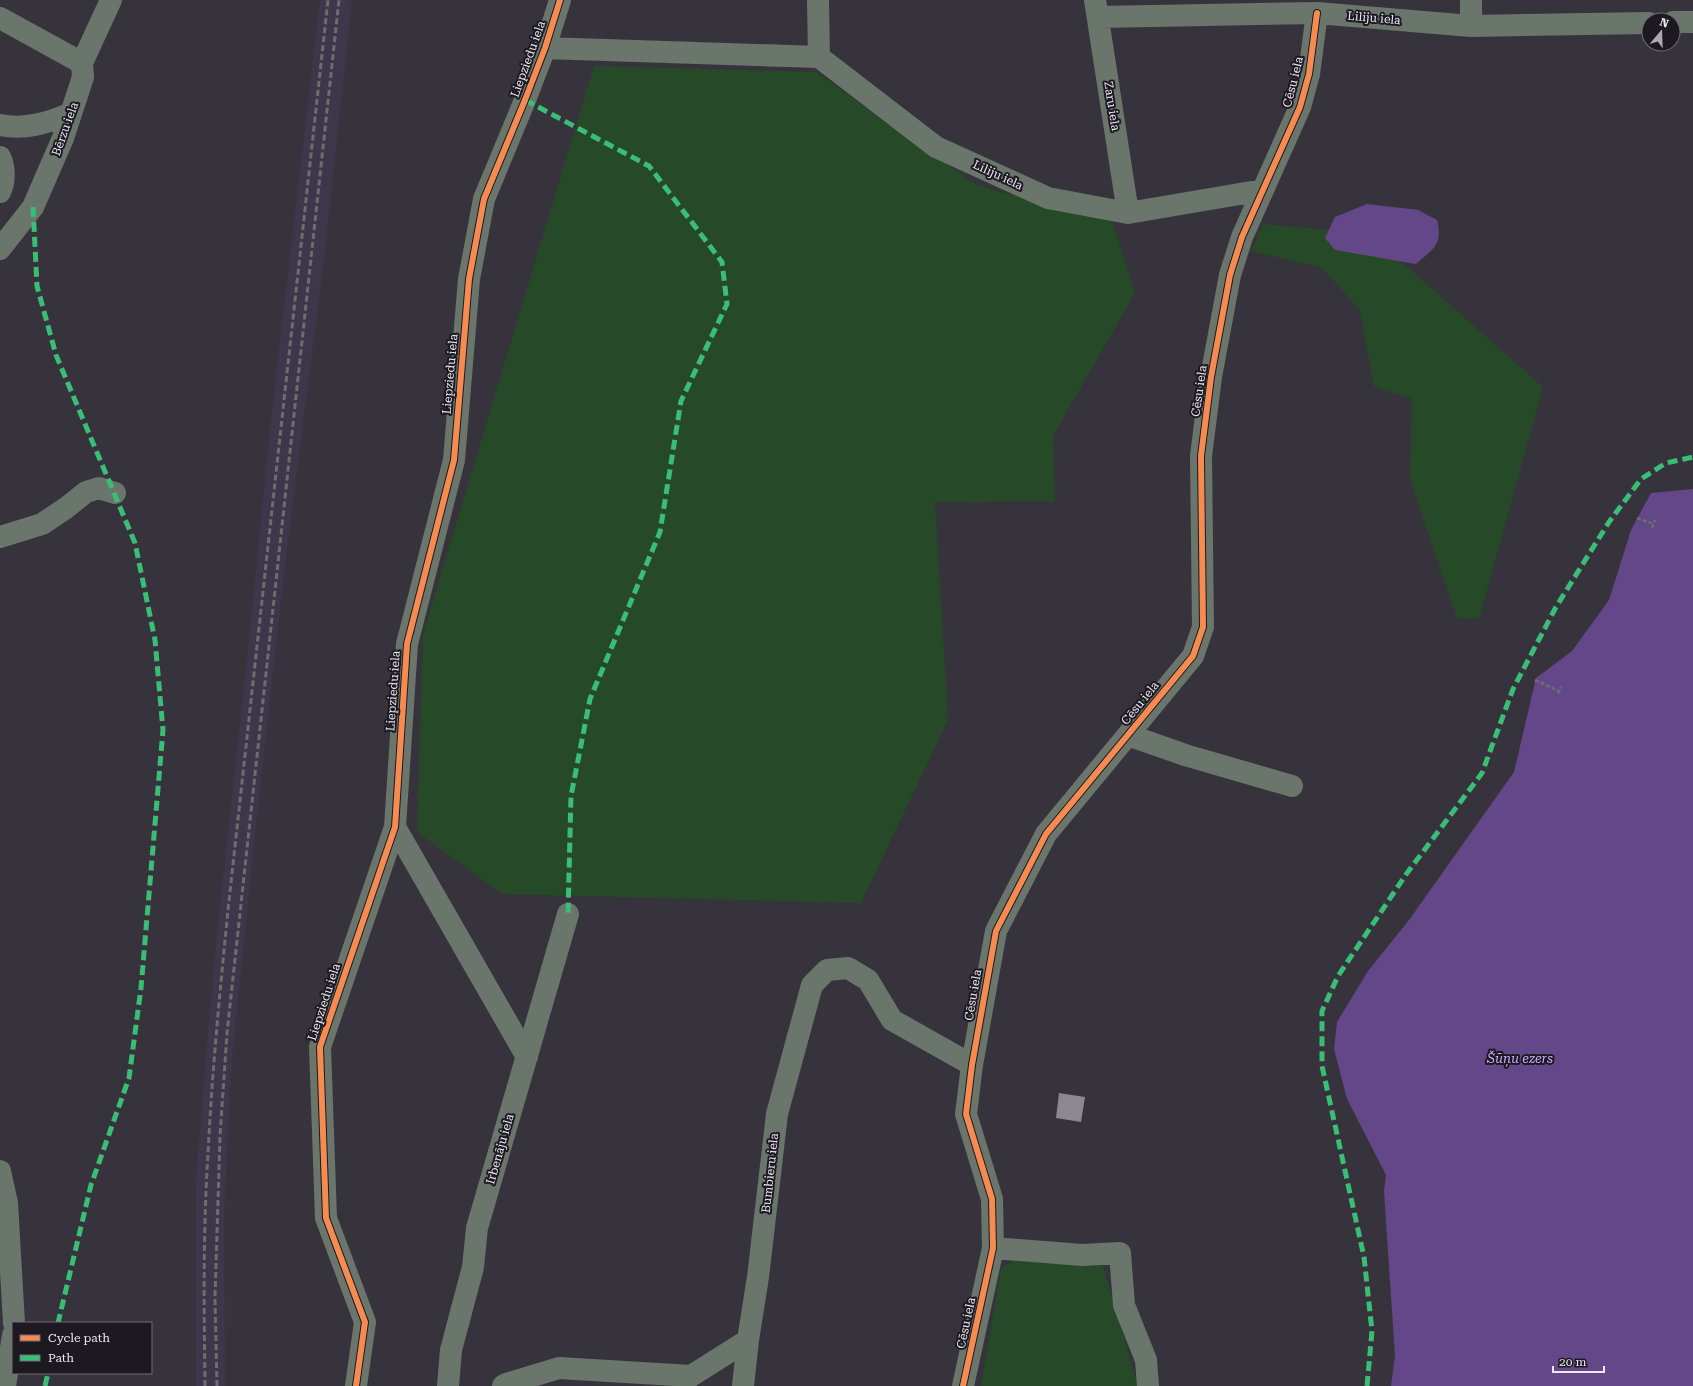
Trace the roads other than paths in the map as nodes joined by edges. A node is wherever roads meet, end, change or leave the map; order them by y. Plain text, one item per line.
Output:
1 (111, 0) edge
2 (560, 0) edge
3 (818, 0) edge
4 (1471, 0) edge
5 (1096, 8) edge
6 (1317, 13) junction
7 (0, 18) edge
8 (1681, 22) edge
9 (1693, 22) edge
10 (1641, 23) edge
11 (1470, 26) junction
12 (545, 48) junction
13 (819, 57) junction
14 (82, 63) junction
15 (71, 113) junction
16 (0, 125) edge
17 (0, 157) edge
18 (1263, 190) junction
19 (0, 192) edge
20 (1128, 213) junction
21 (0, 249) edge
22 (116, 493) dead end
23 (0, 537) edge
24 (1128, 735) junction
25 (1292, 786) dead end
26 (396, 827) junction
27 (568, 914) dead end
28 (527, 1057) junction
29 (972, 1064) junction
30 (0, 1170) edge
31 (993, 1248) junction
32 (14, 1322) edge
33 (748, 1340) junction
34 (12, 1341) edge
35 (5, 1386) edge
36 (356, 1386) edge
37 (448, 1386) edge
38 (504, 1386) edge
39 (743, 1386) edge
40 (964, 1386) edge
41 (1148, 1386) edge

1 - 14 street, Bērzu iela
2 - 12 street, Liepziedu iela
3 - 13 street
4 - 11 street
5 - 6 street, Liliju iela
5 - 20 street, Zaru iela
6 - 11 street, Liliju iela
6 - 18 street, Cēsu iela
7 - 14 street
8 - 9 street
10 - 11 street, Liliju iela
12 - 13 street
12 - 26 street, Liepziedu iela
13 - 20 street, Liliju iela
14 - 15 street, Bērzu iela
15 - 16 street
15 - 21 street, Bērzu iela
17 - 19 street
18 - 20 street, Liliju iela
18 - 24 street, Cēsu iela
22 - 23 street
24 - 25 street
24 - 29 street, Cēsu iela
26 - 28 street
26 - 36 street, Liepziedu iela
27 - 28 street, Irbenāju iela
28 - 37 street, Irbenāju iela
29 - 31 street, Cēsu iela
29 - 33 street, Bumbieru iela
30 - 32 street
31 - 40 street, Cēsu iela
31 - 41 street
33 - 38 street
33 - 39 street, Bumbieru iela
34 - 35 street

